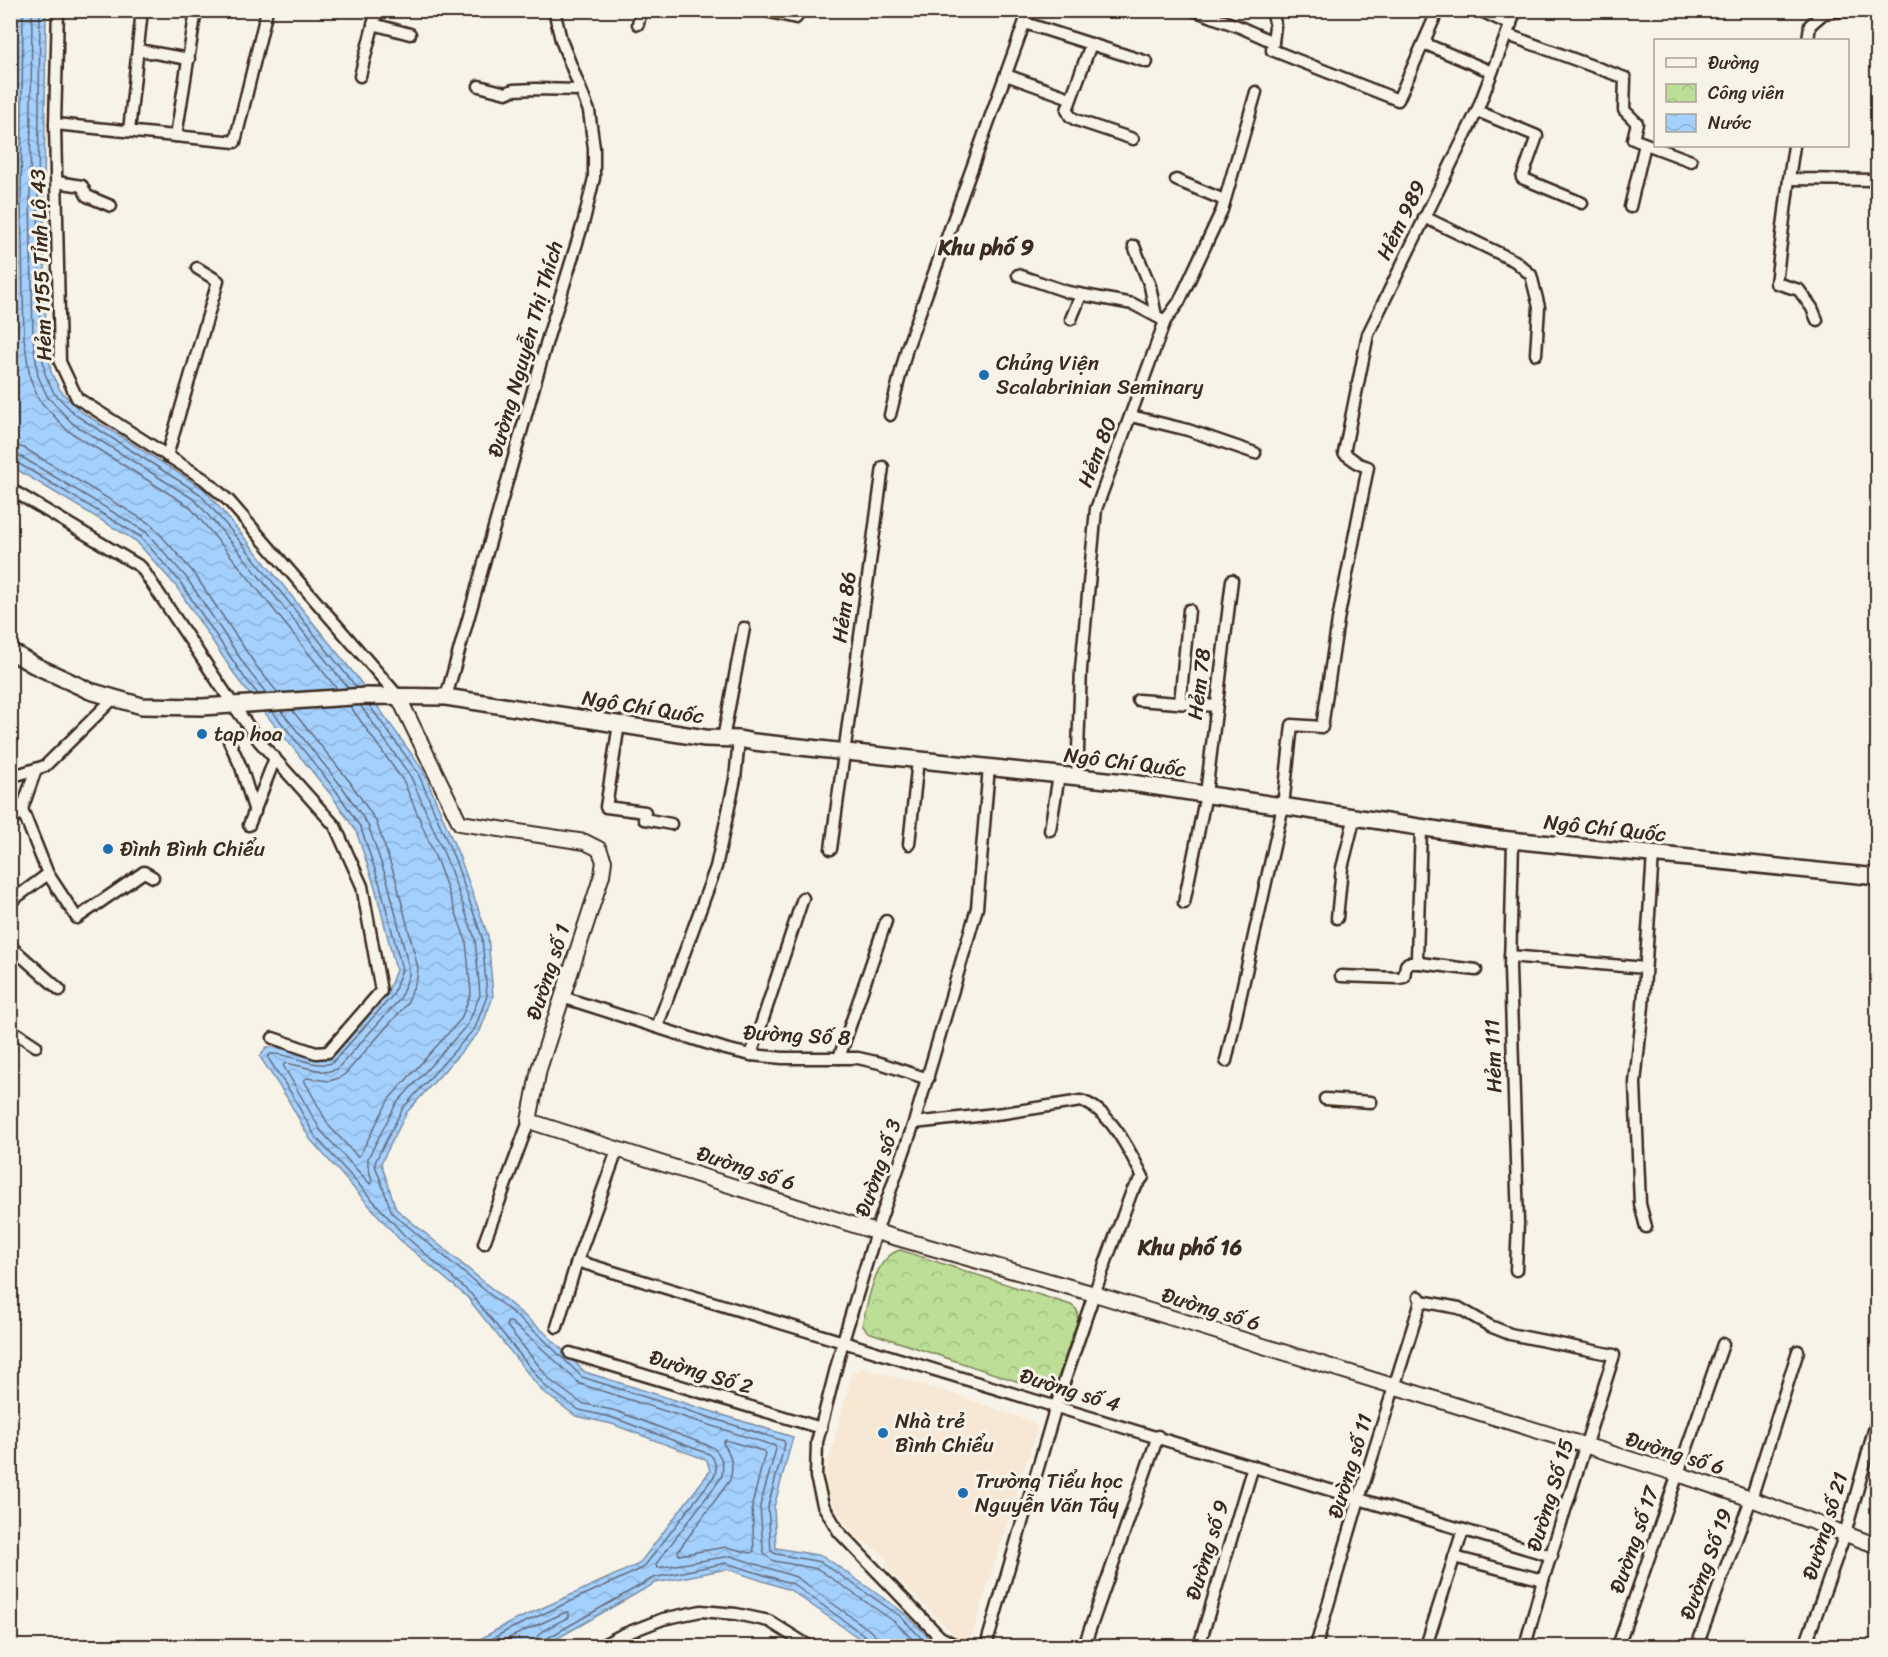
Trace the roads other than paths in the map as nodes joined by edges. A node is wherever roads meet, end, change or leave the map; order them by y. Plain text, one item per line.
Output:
1 (58, 10) edge
2 (142, 10) edge
3 (196, 10) edge
4 (267, 10) edge
5 (377, 10) edge
6 (554, 10) edge
7 (641, 10) edge
8 (761, 10) edge
9 (1029, 10) edge
10 (1193, 10) edge
11 (1273, 10) edge
12 (1438, 10) edge
13 (1479, 10) edge
14 (1516, 10) edge
15 (1852, 10) edge
16 (796, 18) dead end
17 (1025, 22) junction
18 (373, 24) junction
19 (638, 24) dead end
20 (1509, 30) junction
21 (410, 34) dead end
22 (1808, 39) edge
23 (1426, 40) junction
24 (1273, 42) junction
25 (1091, 44) junction
26 (138, 50) junction
27 (189, 59) junction
28 (1147, 62) dead end
29 (1492, 72) junction
30 (1006, 75) junction
31 (360, 76) dead end
32 (478, 87) dead end
33 (580, 90) junction
34 (1256, 92) dead end
35 (1070, 98) junction
36 (1477, 111) junction
37 (55, 124) junction
38 (129, 131) junction
39 (176, 136) junction
40 (1133, 140) dead end
41 (1645, 144) junction
42 (1794, 147) edge
43 (1691, 160) dead end
44 (1790, 179) junction
45 (1176, 180) dead end
46 (1878, 180) edge
47 (57, 182) junction
48 (1224, 200) junction
49 (1582, 202) dead end
50 (111, 206) dead end
51 (1630, 207) dead end
52 (1424, 217) junction
53 (1134, 246) dead end
54 (197, 268) dead end
55 (1018, 276) dead end
56 (1081, 295) junction
57 (1071, 319) dead end
58 (1161, 319) junction
59 (1816, 321) dead end
60 (1536, 354) dead end
61 (890, 415) dead end
62 (1131, 416) junction
63 (1255, 453) dead end
64 (167, 456) junction
65 (882, 467) dead end
66 (10, 489) edge
67 (1232, 580) dead end
68 (1189, 610) dead end
69 (744, 628) dead end
70 (10, 651) edge
71 (398, 696) junction
72 (114, 698) junction
73 (446, 698) junction
74 (1138, 700) dead end
75 (1180, 703) junction
76 (234, 706) junction
77 (1216, 706) junction
78 (619, 724) junction
79 (739, 739) junction
80 (723, 740) junction
81 (229, 741) dead end
82 (844, 752) junction
83 (275, 758) junction
84 (918, 760) junction
85 (989, 767) junction
86 (36, 769) junction
87 (10, 772) edge
88 (1059, 775) junction
89 (1077, 777) junction
90 (1206, 794) junction
91 (1283, 806) junction
92 (22, 809) junction
93 (255, 812) junction
94 (1354, 816) junction
95 (10, 823) edge
96 (671, 824) dead end
97 (249, 825) dead end
98 (1421, 827) junction
99 (1050, 831) dead end
100 (1513, 840) junction
101 (909, 844) dead end
102 (831, 849) dead end
103 (1653, 854) junction
104 (48, 874) junction
105 (153, 877) dead end
106 (1878, 877) edge
107 (803, 898) dead end
108 (10, 902) edge
109 (1184, 903) dead end
110 (1337, 918) dead end
111 (886, 921) dead end
112 (10, 946) edge
113 (1510, 956) junction
114 (1420, 963) junction
115 (1645, 968) junction
116 (1476, 970) dead end
117 (1341, 976) dead end
118 (60, 990) dead end
119 (562, 997) junction
120 (657, 1027) junction
121 (10, 1029) edge
122 (273, 1038) dead end
123 (36, 1046) dead end
124 (751, 1055) junction
125 (839, 1058) junction
126 (1226, 1061) dead end
127 (928, 1079) junction
128 (1325, 1099) dead end
129 (1371, 1102) dead end
130 (529, 1121) junction
131 (914, 1123) junction
132 (618, 1148) junction
133 (1646, 1227) dead end
134 (876, 1232) junction
135 (484, 1244) dead end
136 (577, 1261) junction
137 (1516, 1270) dead end
138 (1094, 1294) junction
139 (557, 1327) dead end
140 (843, 1341) junction
141 (1723, 1344) dead end
142 (1798, 1351) dead end
143 (570, 1353) dead end
144 (1614, 1355) joint
145 (1394, 1387) junction
146 (1056, 1406) junction
147 (1878, 1416) edge
148 (821, 1428) junction
149 (1158, 1436) junction
150 (1586, 1447) junction
151 (1253, 1466) junction
152 (1678, 1474) junction
153 (1359, 1499) junction
154 (1751, 1499) junction
155 (1462, 1530) junction
156 (1845, 1534) junction
157 (1878, 1546) edge
158 (1552, 1556) junction
159 (1454, 1557) junction
160 (1543, 1580) junction
161 (1698, 1643) dead end
162 (600, 1647) edge
163 (809, 1647) edge
164 (957, 1647) edge
165 (986, 1647) edge
166 (1084, 1647) edge
167 (1199, 1647) edge
168 (1316, 1647) edge
169 (1426, 1647) edge
170 (1525, 1647) edge
171 (1618, 1647) edge
172 (1805, 1647) edge

1 - 37 street, Hẻm 1155 Tỉnh Lộ 43
2 - 26 street
3 - 27 street
4 - 39 street
5 - 18 street
6 - 33 street, Đường Nguyễn Thị Thích
7 - 19 street
8 - 16 street
9 - 17 street
10 - 24 street
11 - 24 street
12 - 23 street
13 - 20 street
14 - 20 street, Hẻm 989
15 - 22 street
17 - 25 street
17 - 30 street
18 - 21 street
18 - 31 street
20 - 29 street, Hẻm 989
20 - 41 street
23 - 24 street
23 - 29 street
25 - 28 street
25 - 35 street
26 - 27 street
26 - 38 street
27 - 39 street
29 - 36 street, Hẻm 989
30 - 35 street
30 - 61 street
32 - 33 street
33 - 73 street, Đường Nguyễn Thị Thích
34 - 48 street, Hẻm 80
35 - 40 street
36 - 49 street
36 - 52 street, Hẻm 989
37 - 38 street
37 - 47 street, Hẻm 1155 Tỉnh Lộ 43
38 - 39 street
41 - 43 street
41 - 51 street
42 - 44 street
44 - 46 street
44 - 59 street
45 - 48 street
47 - 50 street
47 - 64 street, Hẻm 1155 Tỉnh Lộ 43
48 - 58 street, Hẻm 80
52 - 60 street
52 - 91 street, Hẻm 989
53 - 58 street
54 - 64 street
55 - 56 street
56 - 57 street
56 - 58 street
58 - 62 street, Hẻm 80
62 - 63 street
62 - 89 street, Hẻm 80
64 - 71 street, Hẻm 1155 Tỉnh Lộ 43
65 - 82 street, Hẻm 86
66 - 76 street
67 - 77 street, Hẻm 78
68 - 75 street
69 - 80 street
70 - 72 main road, Ngô Chí Quốc
71 - 73 main road, Ngô Chí Quốc
71 - 76 main road, Ngô Chí Quốc
71 - 119 street, Đường số 1
72 - 76 main road, Ngô Chí Quốc
72 - 86 street
73 - 78 main road, Ngô Chí Quốc
74 - 75 street
75 - 77 street
76 - 83 street
77 - 90 street, Hẻm 78
78 - 80 main road, Ngô Chí Quốc
78 - 96 street
79 - 80 main road, Ngô Chí Quốc
79 - 82 main road, Ngô Chí Quốc
79 - 120 street
81 - 93 street
82 - 84 main road, Ngô Chí Quốc
82 - 102 street, Hẻm 86
83 - 93 street
83 - 122 street
84 - 85 main road, Ngô Chí Quốc
84 - 101 street
85 - 88 main road, Ngô Chí Quốc
85 - 127 street, Đường số 3
86 - 87 street
86 - 92 street
88 - 89 main road, Ngô Chí Quốc
88 - 99 street
89 - 90 main road, Ngô Chí Quốc
90 - 91 main road, Ngô Chí Quốc
90 - 109 street, Hẻm 78
91 - 94 main road, Ngô Chí Quốc
91 - 126 street
92 - 95 street
92 - 104 street
93 - 97 street
94 - 98 main road, Ngô Chí Quốc
94 - 110 street
98 - 100 main road, Ngô Chí Quốc
98 - 114 street
100 - 103 main road, Ngô Chí Quốc
100 - 113 street, Hẻm 111
103 - 106 main road, Ngô Chí Quốc
103 - 115 street
104 - 105 street
104 - 108 street
107 - 124 street
111 - 125 street
112 - 118 street
113 - 115 street
113 - 137 street, Hẻm 111
114 - 116 street
114 - 117 street
115 - 133 street
119 - 120 street, Đường Số 8
119 - 130 street, Đường số 1
120 - 124 street, Đường Số 8
121 - 123 street
124 - 125 street, Đường Số 8
125 - 127 street, Đường Số 8
127 - 131 street, Đường số 3
128 - 129 street
130 - 132 street, Đường số 6
130 - 135 street, Đường số 1
131 - 134 street, Đường số 3
131 - 138 street
132 - 134 street, Đường số 6
132 - 136 street
134 - 138 street, Đường số 6
134 - 140 street, Đường số 3
136 - 139 street
136 - 140 street, Đường số 4
138 - 145 street, Đường số 6
138 - 146 street
140 - 146 street, Đường số 4
140 - 148 street, Đường số 3
141 - 152 street, Đường số 17
142 - 154 street, Đường Số 19
143 - 148 street, Đường Số 2
144 - 145 street, Đường số 11
144 - 150 street, Đường Số 15
145 - 150 street, Đường số 6
145 - 153 street, Đường số 11
146 - 149 street, Đường số 4
146 - 165 street
147 - 156 street, Đường số 21
148 - 164 street, Đường số 3
149 - 151 street, Đường số 4
149 - 166 street
150 - 152 street, Đường số 6
150 - 158 street, Đường Số 15
151 - 153 street, Đường số 4
151 - 167 street, Đường số 9
152 - 154 street, Đường số 6
152 - 171 street, Đường số 17
153 - 155 street, Đường số 4
153 - 168 street, Đường số 11
154 - 156 street, Đường số 6
154 - 161 street, Đường Số 19
155 - 158 street, Đường số 4
155 - 159 street
156 - 157 street, Đường số 6
156 - 172 street, Đường số 21
158 - 160 street, Đường Số 15
159 - 160 street
159 - 169 street
160 - 170 street, Đường Số 15
162 - 163 street

